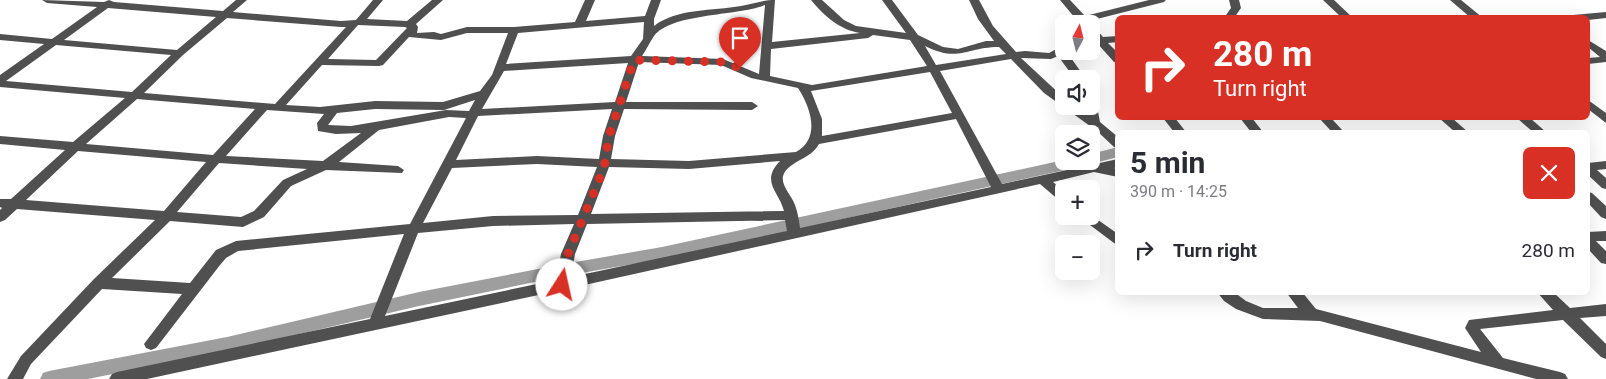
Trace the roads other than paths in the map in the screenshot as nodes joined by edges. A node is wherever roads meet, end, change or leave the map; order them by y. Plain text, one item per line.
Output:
1 (48, 0) edge
2 (242, 0) edge
3 (378, 0) edge
4 (438, 0) edge
5 (443, 0) edge
6 (590, 0) edge
7 (656, 0) edge
8 (770, 0) edge
9 (816, 0) edge
10 (887, 0) edge
11 (974, 0) edge
12 (1065, 0) edge
13 (1161, 0) edge
14 (1234, 0) edge
15 (1328, 0) edge
16 (1455, 0) edge
17 (110, 2) edge
18 (225, 14) junction
19 (1078, 15) edge
20 (1231, 15) edge
21 (1345, 15) edge
22 (1474, 15) edge
23 (1606, 15) edge
24 (1590, 16) edge
25 (1100, 17) edge
26 (649, 19) junction
27 (357, 23) junction
28 (580, 23) junction
29 (412, 26) junction
30 (514, 30) junction
31 (881, 33) junction
32 (648, 36) junction
33 (0, 37) edge
34 (914, 38) junction
35 (1115, 39) edge
36 (1100, 40) edge
37 (56, 42) junction
38 (1000, 44) junction
39 (1100, 44) edge
40 (1590, 45) edge
41 (766, 46) junction
42 (179, 53) junction
43 (1055, 53) edge
44 (1014, 56) junction
45 (1115, 57) edge
46 (1606, 58) edge
47 (634, 60) junction
48 (1590, 61) edge
49 (320, 62) junction
50 (499, 68) junction
51 (934, 68) junction
52 (764, 78) junction
53 (0, 80) edge
54 (0, 84) edge
55 (804, 87) junction
56 (485, 93) junction
57 (134, 96) junction
58 (1055, 96) edge
59 (619, 105) junction
60 (264, 106) junction
61 (752, 106) dead end
62 (1591, 106) edge
63 (278, 108) junction
64 (1606, 108) edge
65 (333, 110) junction
66 (474, 114) junction
67 (959, 115) junction
68 (1083, 115) edge
69 (1093, 115) edge
70 (1606, 119) edge
71 (1170, 120) edge
72 (1248, 120) edge
73 (1327, 120) edge
74 (1447, 120) edge
75 (1525, 120) edge
76 (1094, 122) junction
77 (378, 125) junction
78 (1178, 130) edge
79 (1255, 130) edge
80 (1336, 130) edge
81 (1460, 130) edge
82 (1538, 130) edge
83 (0, 140) edge
84 (814, 140) junction
85 (1115, 141) edge
86 (75, 147) junction
87 (796, 156) junction
88 (217, 158) junction
89 (605, 162) junction
90 (448, 164) junction
91 (1115, 164) edge
92 (327, 165) junction
93 (1606, 165) edge
94 (1100, 168) edge
95 (1590, 168) edge
96 (398, 170) dead end
97 (1090, 170) edge
98 (1100, 170) edge
99 (1590, 170) edge
100 (1115, 172) edge
101 (1043, 180) junction
102 (1606, 185) edge
103 (999, 190) junction
104 (1055, 190) edge
105 (1590, 198) edge
106 (6, 204) edge
107 (1606, 214) edge
108 (791, 215) junction
109 (168, 216) junction
110 (0, 217) edge
111 (583, 218) junction
112 (1096, 225) edge
113 (414, 228) junction
114 (794, 235) junction
115 (1606, 236) edge
116 (1590, 237) edge
117 (1115, 239) edge
118 (1590, 244) edge
119 (1606, 259) edge
120 (99, 284) junction
121 (562, 285) junction
122 (194, 289) junction
123 (1226, 295) edge
124 (1296, 295) edge
125 (1547, 295) edge
126 (1606, 310) edge
127 (1311, 313) junction
128 (1566, 314) junction
129 (375, 324) junction
130 (151, 344) dead end
131 (1606, 353) edge
132 (1498, 362) junction
133 (15, 379) edge
134 (117, 379) edge
135 (1560, 379) edge

1 - 17 street
2 - 18 street
3 - 27 street
4 - 5 street
4 - 29 street
6 - 28 street
7 - 26 street
8 - 32 street
8 - 41 street
9 - 31 street
10 - 34 street
11 - 38 street
12 - 19 street
13 - 25 street
14 - 20 street
15 - 21 street
16 - 22 street
17 - 18 street
17 - 37 street
18 - 27 street
18 - 42 street
23 - 24 street
26 - 28 street
26 - 32 street
27 - 29 street
27 - 49 street
28 - 30 street
29 - 30 street
29 - 49 street
30 - 50 street
31 - 34 street
31 - 41 street
32 - 47 street
33 - 37 street
34 - 38 street
34 - 51 street
35 - 36 street
37 - 42 street
37 - 53 street
38 - 44 street
39 - 45 street
40 - 46 street
41 - 52 street
42 - 57 street
43 - 44 street
44 - 51 street
44 - 58 street
46 - 48 street
47 - 50 street
47 - 52 street
47 - 59 street
49 - 63 street
50 - 56 street
51 - 55 street
51 - 67 street
52 - 55 street
54 - 57 street
55 - 84 street
56 - 65 street
56 - 66 street
57 - 60 street
57 - 86 street
59 - 61 street
59 - 66 street
59 - 89 street
60 - 63 street
60 - 88 street
62 - 64 street
62 - 70 street
63 - 65 street
65 - 77 street
66 - 77 street
66 - 90 street
67 - 84 street
67 - 103 street
68 - 76 street
69 - 76 street
71 - 78 street
72 - 79 street
73 - 80 street
74 - 81 street
75 - 82 street
76 - 85 street
77 - 92 street
83 - 86 street
84 - 87 street
86 - 88 street
86 - 106 street
87 - 89 street
87 - 108 street
88 - 92 street
88 - 109 street
89 - 90 street
89 - 111 street
90 - 113 street
91 - 94 street
92 - 96 street
92 - 109 street
93 - 95 street
97 - 101 street
98 - 100 street
99 - 102 street
101 - 103 street
101 - 104 street
103 - 114 street
105 - 107 street
106 - 109 street
106 - 110 street
108 - 111 street
108 - 114 street
109 - 120 street
111 - 113 street
111 - 121 street
112 - 117 street
113 - 122 street
113 - 129 street
114 - 121 street
115 - 116 street
118 - 119 street
120 - 122 street
120 - 133 street
121 - 129 street
122 - 130 street
123 - 127 street
124 - 127 street
125 - 128 street
126 - 128 street
127 - 132 street
128 - 131 street
128 - 132 street
129 - 134 street
132 - 135 street

